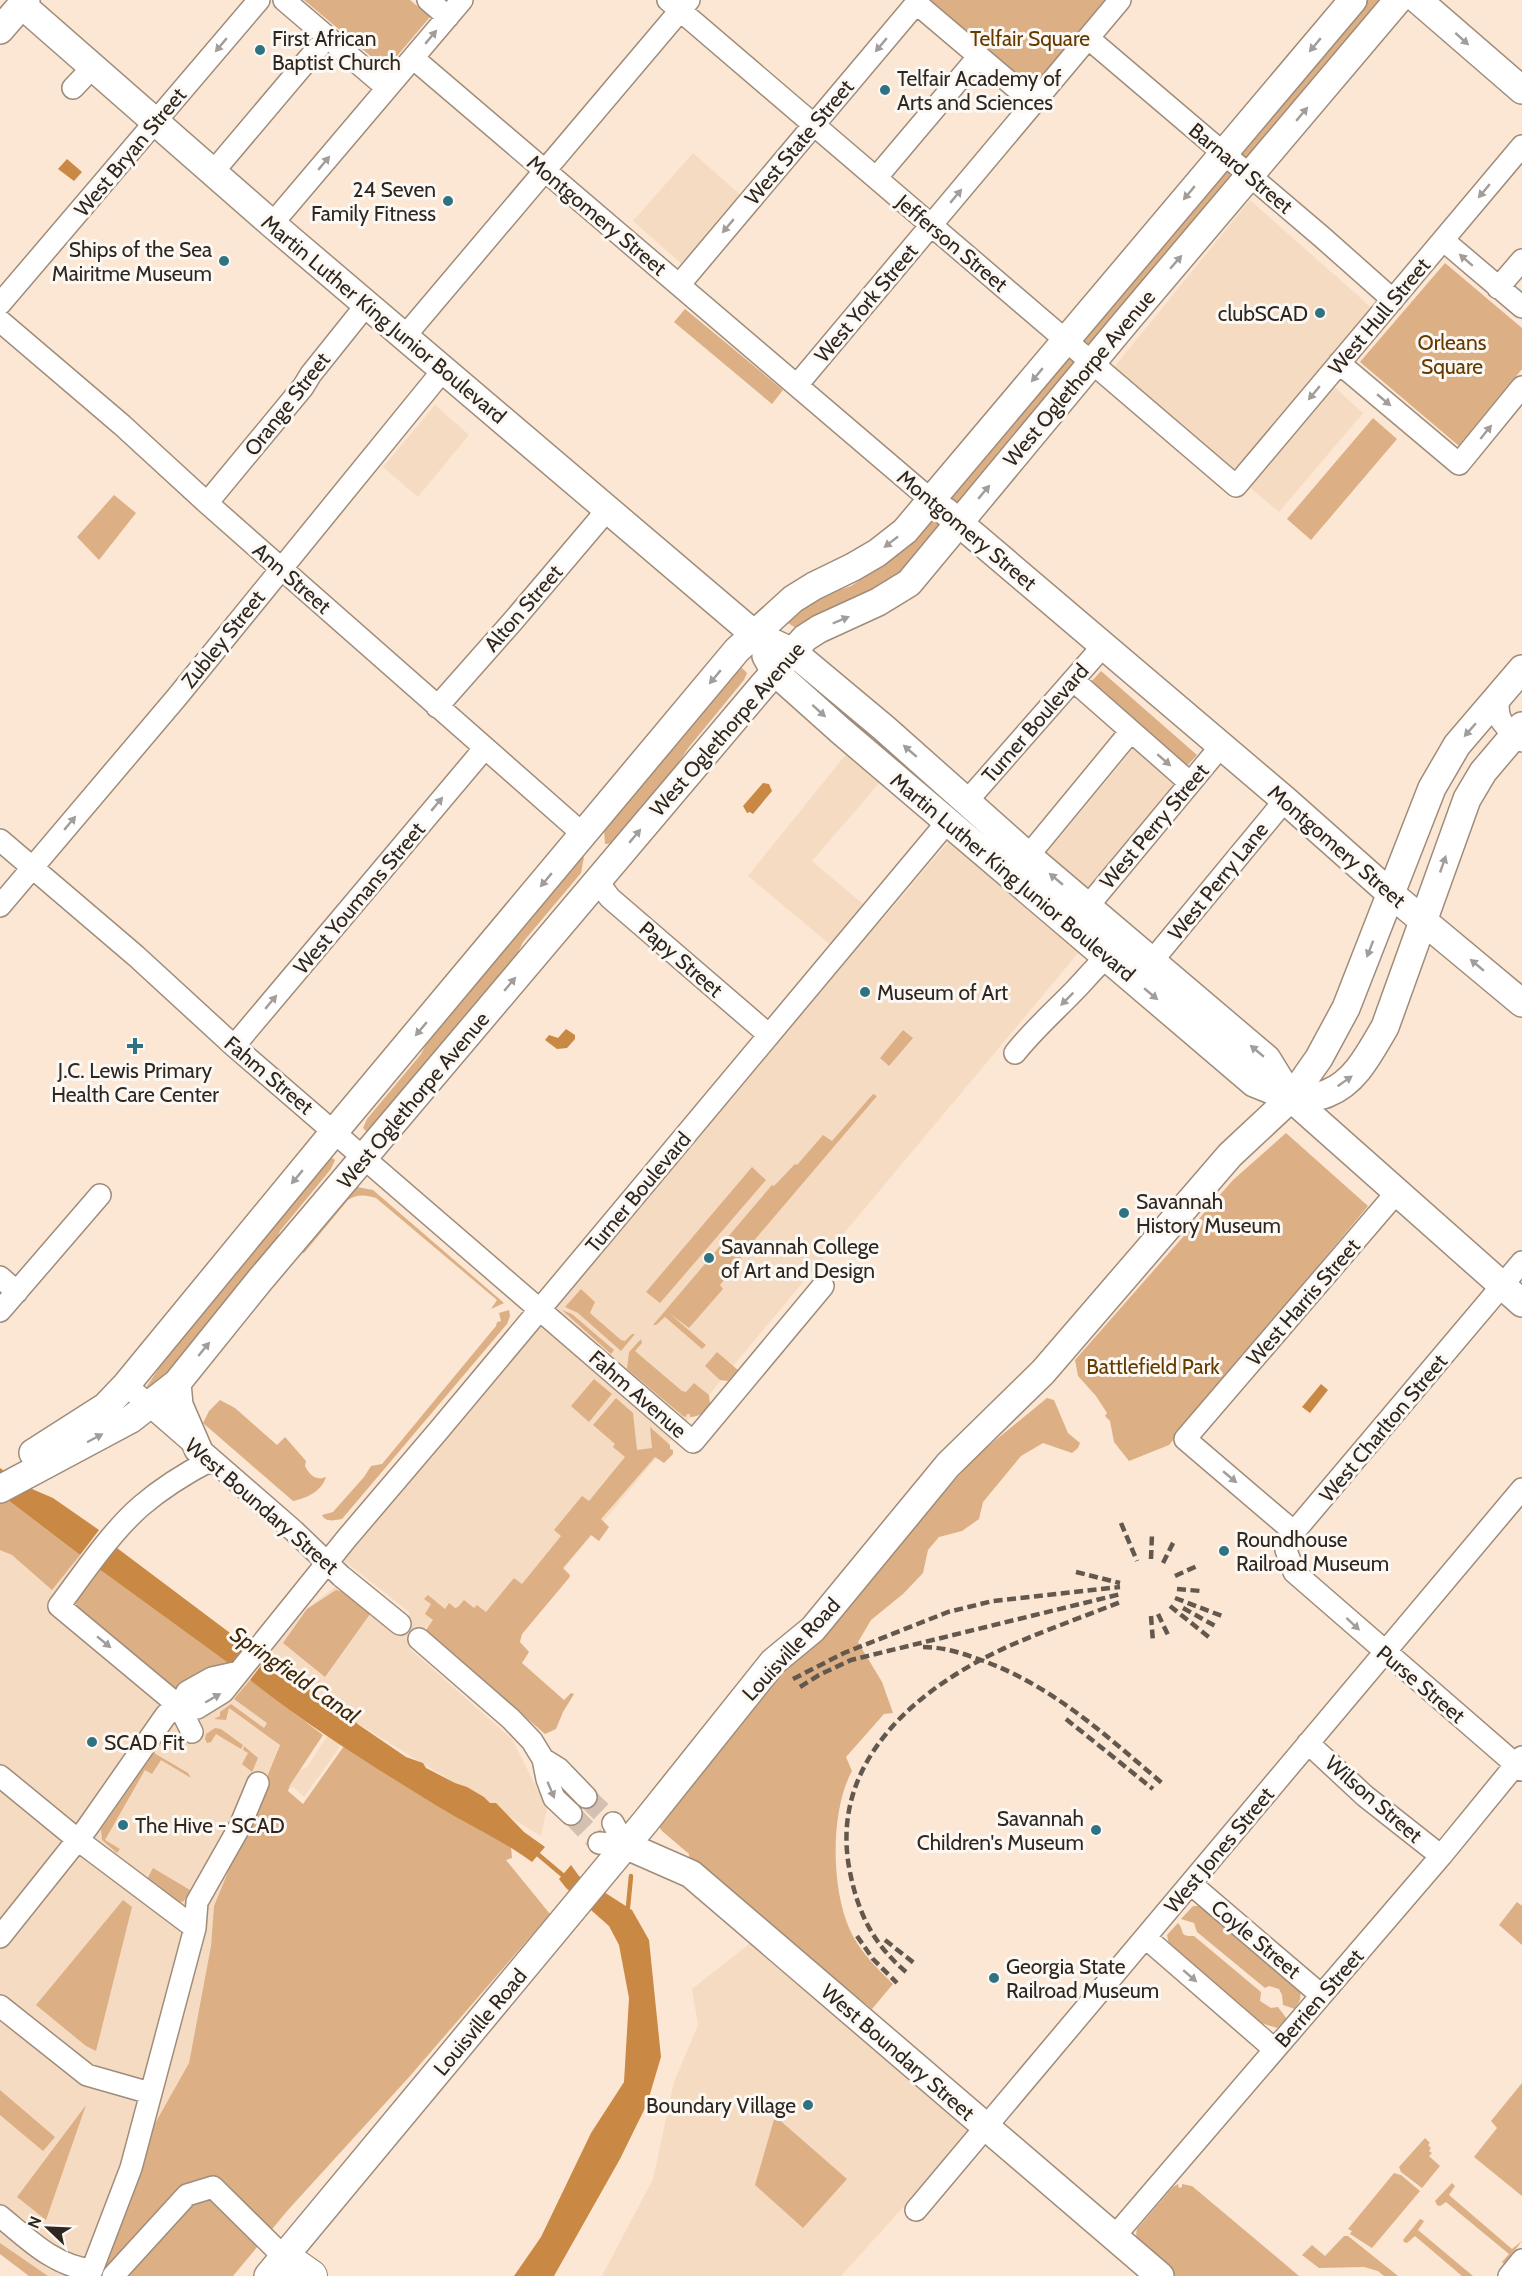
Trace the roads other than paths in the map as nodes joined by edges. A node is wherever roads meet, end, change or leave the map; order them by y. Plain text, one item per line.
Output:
1 (259, 0) edge
2 (284, 0) edge
3 (428, 0) edge
4 (462, 0) edge
5 (1120, 0) edge
6 (1353, 0) edge
7 (1398, 0) edge
8 (1418, 0) edge
9 (21, 2) edge
10 (917, 2) edge
11 (679, 4) edge
12 (448, 17) junction
13 (0, 30) edge
14 (327, 37) junction
15 (1088, 38) junction
16 (979, 56) junction
17 (413, 58) junction
18 (93, 67) junction
19 (73, 88) dead end
20 (387, 88) junction
21 (1522, 90) edge
22 (1034, 103) junction
23 (156, 122) junction
24 (813, 125) junction
25 (1522, 146) edge
26 (1223, 153) junction
27 (545, 171) junction
28 (213, 172) junction
29 (1250, 176) junction
30 (876, 178) junction
31 (272, 224) junction
32 (931, 225) junction
33 (1443, 240) junction
34 (1522, 260) edge
35 (679, 285) junction
36 (1498, 288) junction
37 (1393, 300) junction
38 (0, 304) edge
39 (367, 304) junction
40 (1522, 308) edge
41 (0, 321) edge
42 (405, 336) junction
43 (1066, 340) junction
44 (1093, 363) junction
45 (1339, 363) junction
46 (444, 369) junction
47 (797, 385) junction
48 (1519, 398) edge
49 (1236, 486) joint
50 (932, 501) junction
51 (207, 503) junction
52 (608, 509) junction
53 (958, 523) junction
54 (280, 568) junction
55 (754, 634) junction
56 (1103, 646) junction
57 (793, 652) junction
58 (1522, 669) edge
59 (775, 672) junction
60 (1073, 680) junction
61 (1499, 696) junction
62 (437, 706) junction
63 (1131, 731) junction
64 (1520, 734) edge
65 (1221, 746) junction
66 (484, 749) junction
67 (1190, 782) junction
68 (1285, 800) junction
69 (967, 801) junction
70 (948, 821) junction
71 (584, 836) junction
72 (0, 840) edge
73 (1028, 856) junction
74 (32, 868) junction
75 (597, 881) junction
76 (1391, 894) junction
77 (0, 906) edge
78 (1088, 906) junction
79 (1424, 920) junction
80 (1143, 953) junction
81 (1107, 956) junction
82 (1522, 1003) edge
83 (769, 1035) junction
84 (234, 1046) junction
85 (1015, 1053) dead end
86 (1291, 1098) junction
87 (334, 1132) junction
88 (364, 1158) junction
89 (1397, 1192) junction
90 (100, 1195) dead end
91 (1522, 1262) edge
92 (0, 1277) edge
93 (823, 1286) dead end
94 (17, 1292) junction
95 (1513, 1295) edge
96 (539, 1308) junction
97 (0, 1311) edge
98 (177, 1383) junction
99 (126, 1385) junction
100 (148, 1405) junction
101 (205, 1454) junction
102 (37, 1460) junction
103 (0, 1471) edge
104 (0, 1489) edge
105 (1522, 1489) edge
106 (1294, 1532) junction
107 (326, 1563) junction
108 (400, 1624) dead end
109 (419, 1639) dead end
110 (1384, 1653) junction
111 (179, 1706) junction
112 (192, 1732) dead end
113 (1308, 1743) junction
114 (543, 1759) junction
115 (1520, 1764) edge
116 (0, 1776) edge
117 (258, 1783) dead end
118 (586, 1797) tunnel mouth
119 (571, 1815) tunnel mouth
120 (612, 1837) junction
121 (78, 1840) junction
122 (1441, 1856) junction
123 (1191, 1884) junction
124 (195, 1928) junction
125 (0, 1937) edge
126 (1146, 1938) junction
127 (1322, 1995) junction
128 (0, 2006) edge
129 (1274, 2049) junction
130 (150, 2093) junction
131 (986, 2127) junction
132 (916, 2210) dead end
133 (0, 2216) edge
134 (1114, 2237) junction
135 (1522, 2260) edge
136 (276, 2267) edge
137 (113, 2276) edge
138 (311, 2276) edge
139 (1160, 2276) edge
140 (1509, 2276) edge

1 -> 23 street, West Bryan Street
2 - 14 street
3 - 12 street
4 - 12 street
5 - 15 street, West York Street
6 -> 26 main road, West Oglethorpe Avenue
29 -> 7 main road, West Oglethorpe Avenue
8 -> 21 main road
9 - 13 main road
9 - 18 main road, Martin Luther King Junior Boulevard
10 - 16 street
10 -> 24 street, West State Street
11 - 24 street, Jefferson Street
11 - 27 street
17 -> 12 street
14 - 20 street
14 - 28 street
15 - 22 street, West York Street
15 - 26 street, Barnard Street
16 - 22 street
16 - 30 street
17 - 20 street
17 - 27 street, Montgomery Street
18 - 19 street
18 - 23 main road, Martin Luther King Junior Boulevard
31 -> 20 street
32 -> 22 street, West York Street
23 - 28 main road, Martin Luther King Junior Boulevard
23 - 38 street, West Bryan Street
24 - 30 street, Jefferson Street
24 -> 35 street, West State Street
25 -> 33 street, West Hull Street
26 - 29 street, Barnard Street
26 -> 43 main road, West Oglethorpe Avenue
27 - 35 street, Montgomery Street
27 - 42 street
28 - 31 main road, Martin Luther King Junior Boulevard
29 - 37 street, Barnard Street
44 -> 29 main road, West Oglethorpe Avenue
30 - 32 street, Jefferson Street
31 - 39 main road, Martin Luther King Junior Boulevard
32 - 43 street, Jefferson Street
32 - 47 street, West York Street
36 -> 33 street
33 - 37 street, West Hull Street
34 - 36 street
35 - 47 street, Montgomery Street
36 - 40 street
37 - 45 street, West Hull Street
39 - 42 main road, Martin Luther King Junior Boulevard
39 - 51 street, Orange Street
41 - 51 street, Ann Street
42 - 46 main road, Martin Luther King Junior Boulevard
43 - 44 street, Jefferson Street
43 -> 50 main road, West Oglethorpe Avenue
44 - 49 street, Jefferson Street
53 -> 44 main road, West Oglethorpe Avenue
45 -> 48 street
45 -> 49 street, West Hull Street
46 - 52 main road, Martin Luther King Junior Boulevard
46 - 54 street, Zubley Street
47 - 50 street, Montgomery Street
50 - 53 main road, Montgomery Street
50 -> 55 main road, West Oglethorpe Avenue
51 - 54 street, Ann Street
52 - 55 main road, Martin Luther King Junior Boulevard
52 - 62 street, Alton Street
53 - 56 main road, Montgomery Street
57 -> 53 main road, West Oglethorpe Avenue
54 - 62 street, Ann Street
74 -> 54 street, Zubley Street
55 - 57 main road, Martin Luther King Junior Boulevard
55 - 59 main road, Martin Luther King Junior Boulevard
55 -> 71 main road, West Oglethorpe Avenue
56 - 60 street, Turner Boulevard
56 - 65 main road, Montgomery Street
57 - 59 main road, West Oglethorpe Avenue
69 -> 57 main road, Martin Luther King Junior Boulevard
58 - 61 main road, Louisville Road
59 -> 70 main road, Martin Luther King Junior Boulevard
75 -> 59 main road, West Oglethorpe Avenue
60 - 63 street
60 - 69 street, Turner Boulevard
61 - 64 street
61 -> 76 main road, Louisville Road
62 - 66 street, Ann Street
63 -> 67 street
63 - 73 street
79 -> 64 main road
65 - 67 street, West Perry Street
65 - 68 main road, Montgomery Street
66 - 71 street, Ann Street
84 -> 66 street, West Youmans Street
67 - 78 street, West Perry Street
68 - 76 main road, Montgomery Street
68 - 80 street, West Perry Lane
69 - 73 main road, Martin Luther King Junior Boulevard
70 - 81 main road, Martin Luther King Junior Boulevard
70 - 83 street, Turner Boulevard
71 - 75 main road
71 -> 87 main road, West Oglethorpe Avenue
72 - 74 street, Fahm Street
78 -> 73 main road, Martin Luther King Junior Boulevard
74 - 77 street, Zubley Street
74 - 84 street, Fahm Street
75 - 83 street, Papy Street
88 -> 75 main road, West Oglethorpe Avenue
76 - 79 main road, Montgomery Street
76 -> 86 main road, Louisville Road
78 - 80 main road, Martin Luther King Junior Boulevard
82 -> 79 main road, Montgomery Street
86 -> 79 main road
80 - 81 street
86 -> 80 main road, Martin Luther King Junior Boulevard
81 -> 85 street
81 -> 86 main road, Martin Luther King Junior Boulevard
83 - 96 street, Turner Boulevard
84 - 87 street, Fahm Street
86 - 89 main road, Martin Luther King Junior Boulevard
86 - 120 main road, Louisville Road
87 - 88 street, Fahm Street
87 -> 99 main road, West Oglethorpe Avenue
88 - 96 street, Fahm Street
98 -> 88 main road, West Oglethorpe Avenue
89 - 95 main road, Martin Luther King Junior Boulevard
89 -> 106 street, West Harris Street
90 - 94 street
91 - 95 street, West Charlton Street
92 - 94 street
93 - 96 street, Fahm Avenue
94 - 97 street
95 - 106 street, West Charlton Street
96 - 107 street, Turner Boulevard
98 - 100 main road, West Oglethorpe Avenue
98 - 101 main road
99 - 100 street, West Boundary Street
99 - 102 main road, West Oglethorpe Avenue
100 - 101 street, West Boundary Street
102 -> 100 main road, West Oglethorpe Avenue
101 - 107 street, West Boundary Street
101 -> 111 street
102 - 103 main road
102 - 104 main road
105 - 110 street, West Jones Street
106 -> 110 street, Purse Street
107 - 108 street, West Boundary Street
107 - 111 street, Turner Boulevard
109 - 114 street
110 - 113 street, West Jones Street
110 - 115 street, Purse Street
111 - 112 street
111 - 121 street
113 - 122 street, Wilson Street
113 - 123 street, West Jones Street
114 - 118 street
114 -> 119 street
115 - 122 street, Berrien Street
116 - 121 street
117 - 124 street
120 - 131 main road, West Boundary Street
120 - 136 main road, Louisville Road
121 - 124 street
121 - 125 street
122 - 127 street, Berrien Street
123 - 126 street, West Jones Street
123 - 127 street, Coyle Street
124 - 130 street
126 -> 129 street
126 - 131 street, West Jones Street
127 - 129 street, Berrien Street
128 - 130 street
129 - 134 street, Berrien Street
130 - 133 street
131 - 132 street, West Jones Street
131 - 134 main road, West Boundary Street
134 - 139 main road, West Boundary Street
135 - 140 street
136 - 137 street
136 - 138 highway

